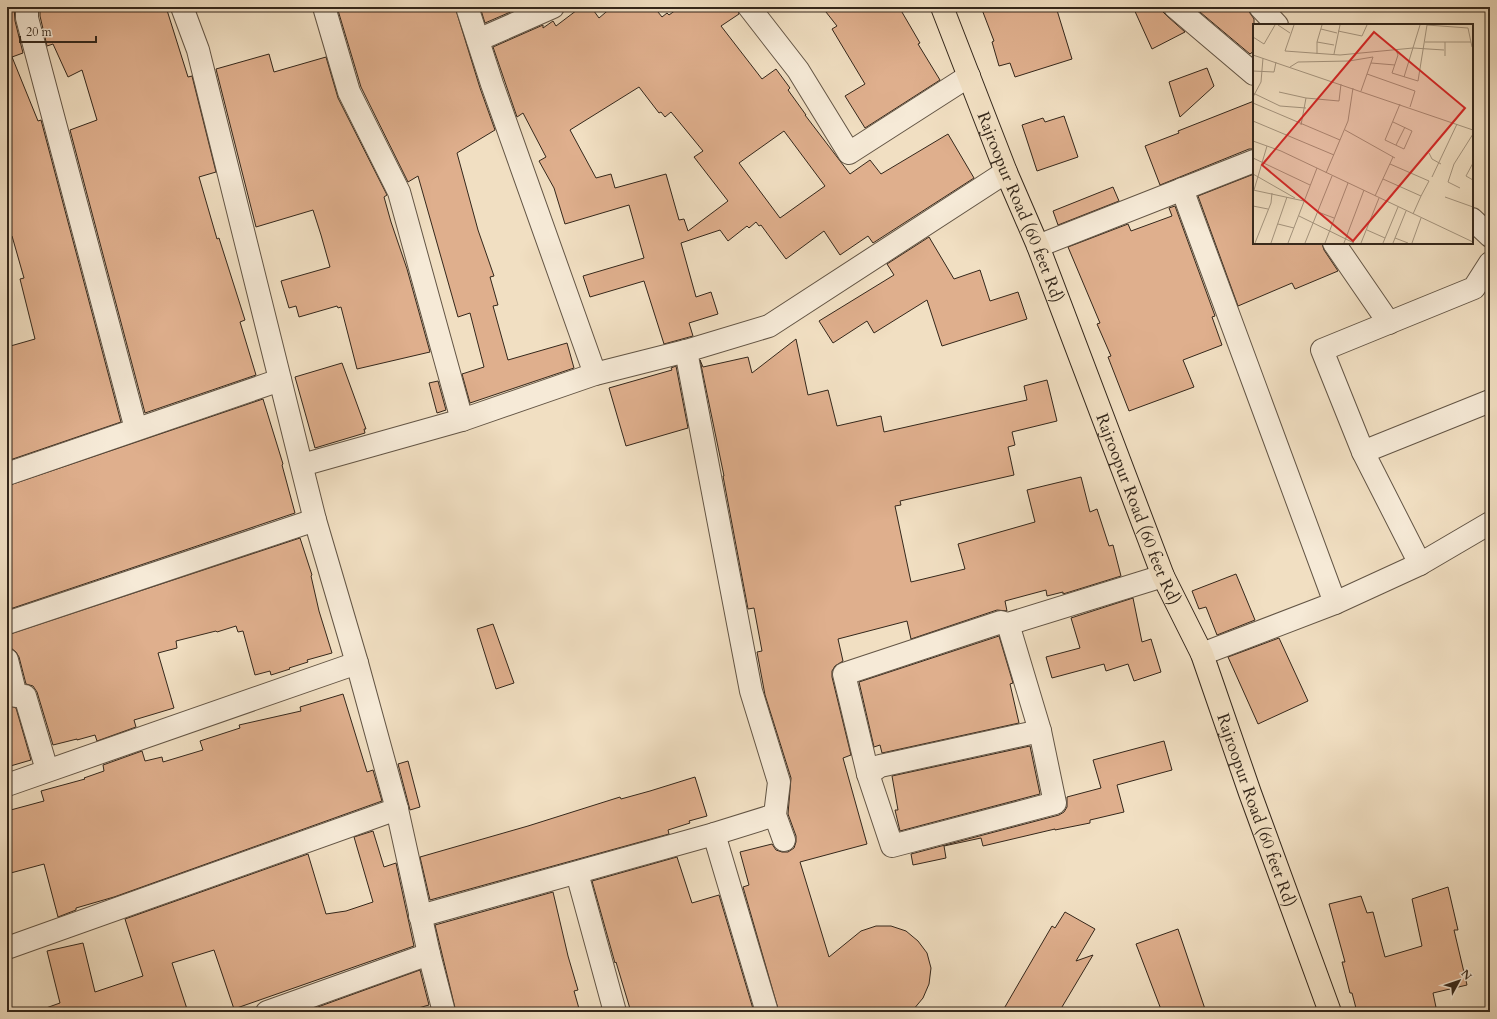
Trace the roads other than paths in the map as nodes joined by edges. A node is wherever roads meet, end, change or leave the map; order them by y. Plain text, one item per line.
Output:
1 (27, 7) edge
2 (182, 7) edge
3 (324, 7) edge
4 (467, 7) edge
5 (553, 7) edge
6 (749, 7) edge
7 (942, 7) edge
8 (1175, 7) edge
9 (1260, 7) edge
10 (1276, 24) edge
11 (478, 40) junction
12 (1253, 73) edge
13 (969, 76) junction
14 (1253, 161) edge
15 (1006, 172) junction
16 (1182, 189) junction
17 (1473, 220) edge
18 (1490, 236) edge
19 (1335, 244) edge
20 (1038, 246) junction
21 (1490, 263) edge
22 (1389, 323) junction
23 (686, 351) junction
24 (595, 374) junction
25 (280, 380) junction
26 (1490, 401) edge
27 (462, 420) junction
28 (136, 429) junction
29 (1363, 452) junction
30 (302, 466) junction
31 (7, 474) edge
32 (315, 520) junction
33 (1490, 524) edge
34 (1420, 564) junction
35 (1163, 576) junction
36 (1335, 603) junction
37 (7, 623) edge
38 (1008, 624) junction
39 (1202, 654) junction
40 (7, 660) edge
41 (357, 663) junction
42 (1040, 731) junction
43 (47, 770) junction
44 (868, 774) junction
45 (7, 785) edge
46 (397, 809) junction
47 (776, 815) junction
48 (714, 834) junction
49 (784, 840) dead end
50 (577, 872) junction
51 (420, 916) junction
52 (7, 948) edge
53 (429, 954) junction
54 (267, 1012) edge
55 (444, 1012) edge
56 (615, 1012) edge
57 (767, 1012) edge
58 (1330, 1012) edge

1 - 28 street
2 - 25 street
3 - 27 street
4 - 11 street
5 - 11 street
6 - 13 street
7 - 13 main road, Rajroopur Road (60 feet Rd)
8 - 12 street
9 - 10 street
11 - 24 street
13 - 15 main road, Rajroopur Road (60 feet Rd)
14 - 16 street
15 - 20 main road, Rajroopur Road (60 feet Rd)
15 - 23 street
16 - 20 street
16 - 36 street
17 - 18 street
19 - 22 street
20 - 35 main road, Rajroopur Road (60 feet Rd)
21 - 22 street
22 - 29 street
23 - 24 street
23 - 47 street
24 - 27 street
25 - 28 street
25 - 30 street
26 - 29 street
27 - 30 street
28 - 31 street
29 - 34 street
30 - 32 street
32 - 37 street
32 - 41 street
33 - 34 street
34 - 36 street
35 - 38 street
35 - 39 main road, Rajroopur Road (60 feet Rd)
36 - 39 street
38 - 42 street
38 - 44 street
39 - 58 main road, Rajroopur Road (60 feet Rd)
40 - 43 street
41 - 43 street
41 - 46 street
42 - 44 street
42 - 44 street
43 - 45 street
46 - 51 street
46 - 52 street
47 - 48 street
47 - 49 street
48 - 50 street
48 - 57 street
50 - 51 street
50 - 56 street
51 - 53 street
53 - 54 street
53 - 55 street

